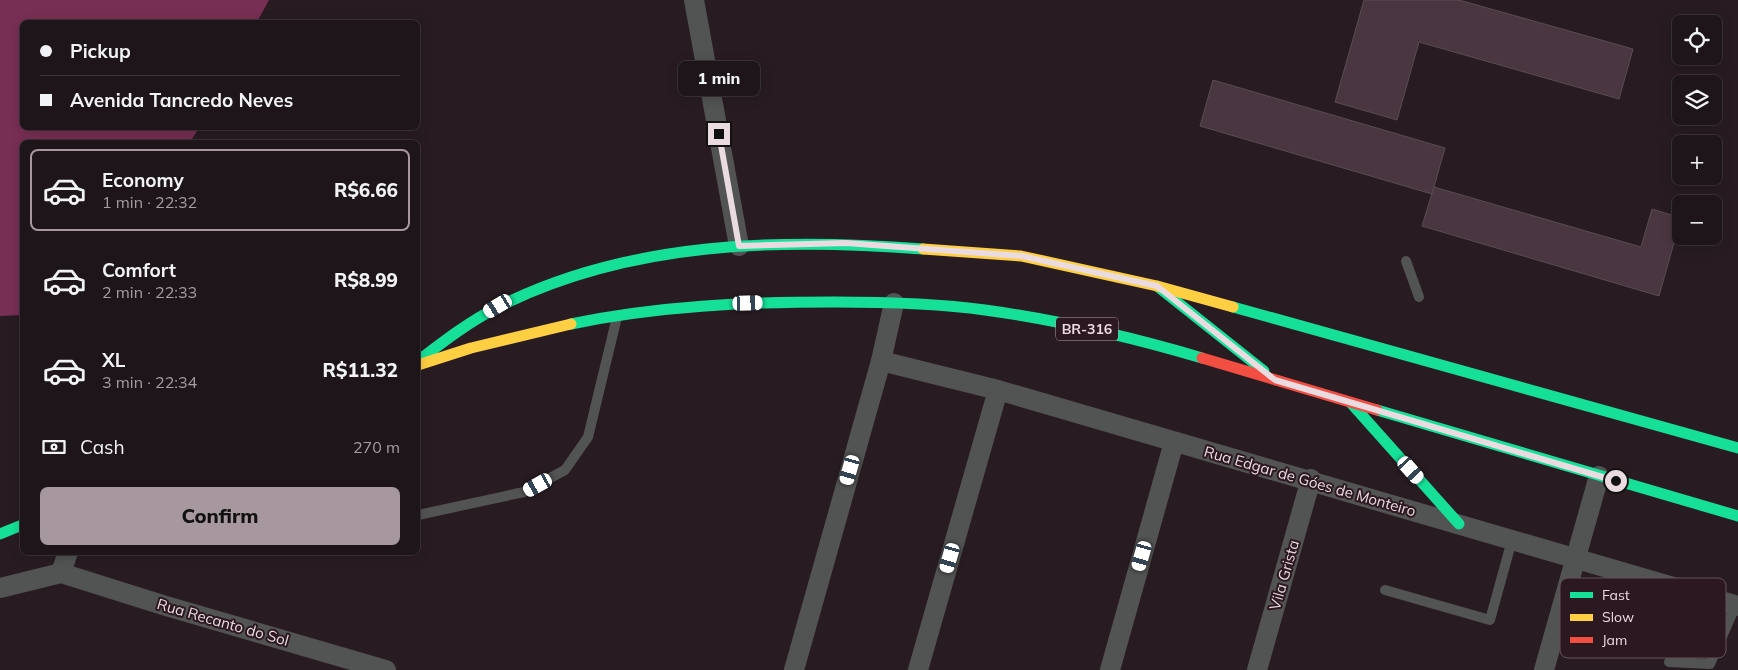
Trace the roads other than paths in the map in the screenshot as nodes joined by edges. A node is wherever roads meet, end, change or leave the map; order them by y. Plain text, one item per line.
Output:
1 (694, 0) edge
2 (739, 246) junction
3 (1406, 261) dead end
4 (1157, 286) junction
5 (1419, 297) dead end
6 (894, 303) junction
7 (618, 316) junction
8 (420, 359) edge
9 (881, 361) junction
10 (420, 364) edge
11 (1275, 380) junction
12 (998, 390) junction
13 (1352, 403) junction
14 (1174, 442) junction
15 (1738, 448) edge
16 (1599, 476) junction
17 (1311, 479) junction
18 (420, 515) edge
19 (1738, 516) edge
20 (1459, 524) junction
21 (20, 526) edge
22 (3, 533) edge
23 (1512, 540) junction
24 (0, 546) edge
25 (67, 555) edge
26 (1575, 557) junction
27 (61, 572) junction
28 (1569, 578) edge
29 (1644, 578) edge
30 (0, 588) edge
31 (1385, 590) dead end
32 (1737, 606) edge
33 (1560, 612) edge
34 (1726, 630) edge
35 (1713, 658) edge
36 (1669, 662) dead end
37 (386, 670) edge
38 (794, 670) edge
39 (918, 670) edge
40 (1110, 670) edge
41 (1257, 670) edge
42 (1544, 670) edge

1 - 2 street
2 - 4 main road
2 - 8 main road
3 - 5 lane
4 - 11 main road
4 - 15 main road
6 - 7 main road, BR-316
6 - 9 street
6 - 11 main road, BR-316
7 - 10 main road, BR-316
7 - 18 lane
9 - 12 street, Rua Edgar de Góes de Monteiro
9 - 38 street
11 - 13 main road, BR-316
12 - 14 street, Rua Edgar de Góes de Monteiro
12 - 39 street
13 - 16 main road, BR-316
13 - 20 main road
14 - 17 street, Rua Edgar de Góes de Monteiro
14 - 40 street
16 - 19 main road, BR-316
16 - 26 street
17 - 20 street, Rua Edgar de Góes de Monteiro
17 - 41 street, Vila Grista
20 - 23 street, Rua Edgar de Góes de Monteiro
21 - 22 main road
22 - 24 main road
23 - 26 street, Rua Edgar de Góes de Monteiro
23 - 31 lane
25 - 27 street
26 - 28 street
26 - 29 street, Rua Edgar de Góes de Monteiro
27 - 30 street
27 - 37 street, Rua Recanto do Sol
32 - 34 lane
33 - 42 street
35 - 36 lane

